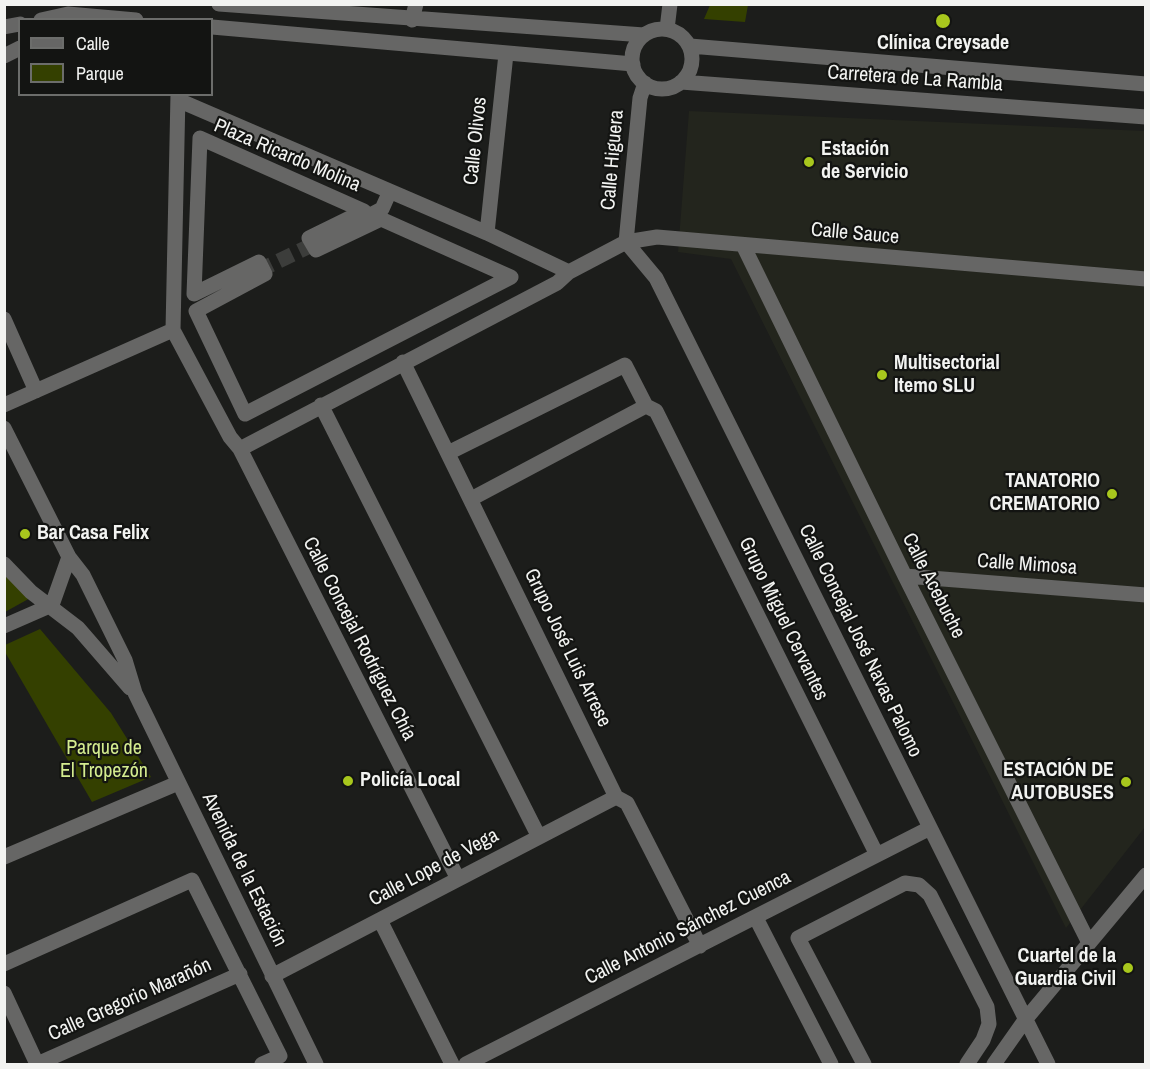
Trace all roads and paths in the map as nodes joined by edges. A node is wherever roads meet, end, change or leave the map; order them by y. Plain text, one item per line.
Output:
1 (50, 4) edge
2 (219, 4) edge
3 (416, 4) edge
4 (670, 4) edge
5 (100, 10) edge
6 (68, 14) junction
7 (50, 18) edge
8 (129, 18) edge
9 (412, 20) junction
10 (213, 27) edge
11 (667, 29) junction
12 (644, 35) junction
13 (690, 46) junction
14 (18, 49) edge
15 (506, 54) junction
16 (4, 56) edge
17 (633, 64) junction
18 (681, 82) junction
19 (645, 83) junction
20 (1146, 84) edge
21 (178, 97) edge
22 (1146, 117) edge
23 (390, 191) junction
24 (487, 233) junction
25 (626, 242) junction
26 (316, 243) tunnel mouth
27 (743, 245) junction
28 (258, 271) tunnel mouth
29 (569, 272) junction
30 (511, 277) joint
31 (1146, 279) edge
32 (173, 312) junction
33 (4, 319) edge
34 (173, 330) junction
35 (404, 362) junction
36 (36, 391) junction
37 (4, 405) edge
38 (321, 405) junction
39 (646, 406) junction
40 (4, 428) edge
41 (240, 449) junction
42 (448, 453) junction
43 (471, 499) junction
44 (69, 557) junction
45 (4, 564) edge
46 (905, 576) junction
47 (1146, 595) edge
48 (52, 605) junction
49 (4, 626) edge
50 (135, 693) junction
51 (178, 783) junction
52 (616, 797) junction
53 (930, 828) junction
54 (539, 837) junction
55 (877, 855) junction
56 (4, 857) edge
57 (1146, 875) edge
58 (458, 879) junction
59 (756, 918) junction
60 (380, 920) junction
61 (1089, 943) junction
62 (700, 946) junction
63 (4, 963) edge
64 (240, 974) junction
65 (272, 976) junction
66 (4, 993) edge
67 (1025, 1020) junction
68 (37, 1064) edge
69 (262, 1065) edge
70 (315, 1065) edge
71 (452, 1065) edge
72 (466, 1065) edge
73 (831, 1065) edge
74 (864, 1065) edge
75 (966, 1065) edge
76 (994, 1065) edge
77 (1048, 1065) edge

1 - 6 street
2 - 9 street
3 - 9 street
4 - 11 street
5 - 6 street
5 - 8 street
6 - 7 street
9 - 12 street
10 - 15 street
11 - 12 street
11 - 13 street
12 - 17 street
13 - 18 street
13 - 20 street, Carretera de La Rambla
14 - 16 street
15 - 17 street
15 - 24 street, Calle Olivos
17 - 19 street
18 - 19 street
18 - 22 street, Carretera de La Rambla
19 - 25 street, Calle Higuera
21 - 23 street, Plaza Ricardo Molina
21 - 32 street, Plaza Ricardo Molina
23 - 24 street, Plaza Ricardo Molina
23 - 26 street
24 - 29 street, Plaza Ricardo Molina
25 - 27 street, Calle Sauce
25 - 29 street, Calle Sauce
25 - 53 street, Calle Concejal José Navas Palomo
27 - 31 street, Calle Sauce
27 - 46 street, Calle Acebuche
28 - 32 street
29 - 35 street
30 - 30 street, Plaza Ricardo Molina
32 - 34 street, Plaza Ricardo Molina
33 - 36 street
34 - 36 street
34 - 41 street, Plaza Ricardo Molina
35 - 38 street
35 - 42 street, Grupo José Luis Arrese
36 - 37 street
38 - 41 street
38 - 54 street
39 - 42 street, Grupo Miguel Cervantes
39 - 43 street
39 - 55 street, Grupo Miguel Cervantes
40 - 44 street, Avenida de la Estación
41 - 58 street, Calle Concejal Rodríguez Chía
42 - 43 street, Grupo José Luis Arrese
43 - 52 street, Grupo José Luis Arrese
44 - 48 street
44 - 50 street, Avenida de la Estación
45 - 48 street, Avenida de la Estación
46 - 47 street, Calle Mimosa
46 - 61 street, Calle Acebuche
48 - 49 street
48 - 50 street, Avenida de la Estación
50 - 51 street, Avenida de la Estación
51 - 56 street
51 - 65 street, Avenida de la Estación
52 - 54 street, Calle Lope de Vega
52 - 62 street, Grupo José Luis Arrese
53 - 55 street, Calle Antonio Sánchez Cuenca
53 - 67 street, Calle Concejal José Navas Palomo
54 - 58 street, Calle Lope de Vega
55 - 59 street, Calle Antonio Sánchez Cuenca
57 - 61 street
58 - 60 street, Calle Lope de Vega
59 - 62 street, Calle Antonio Sánchez Cuenca
59 - 73 street
60 - 65 street, Calle Lope de Vega
60 - 71 street
61 - 67 street
62 - 72 street, Calle Antonio Sánchez Cuenca
63 - 64 street
64 - 68 street, Calle Gregorio Marañón
64 - 69 street
65 - 70 street, Avenida de la Estación
66 - 68 street
67 - 76 street
67 - 77 street, Calle Concejal José Navas Palomo
74 - 75 street

